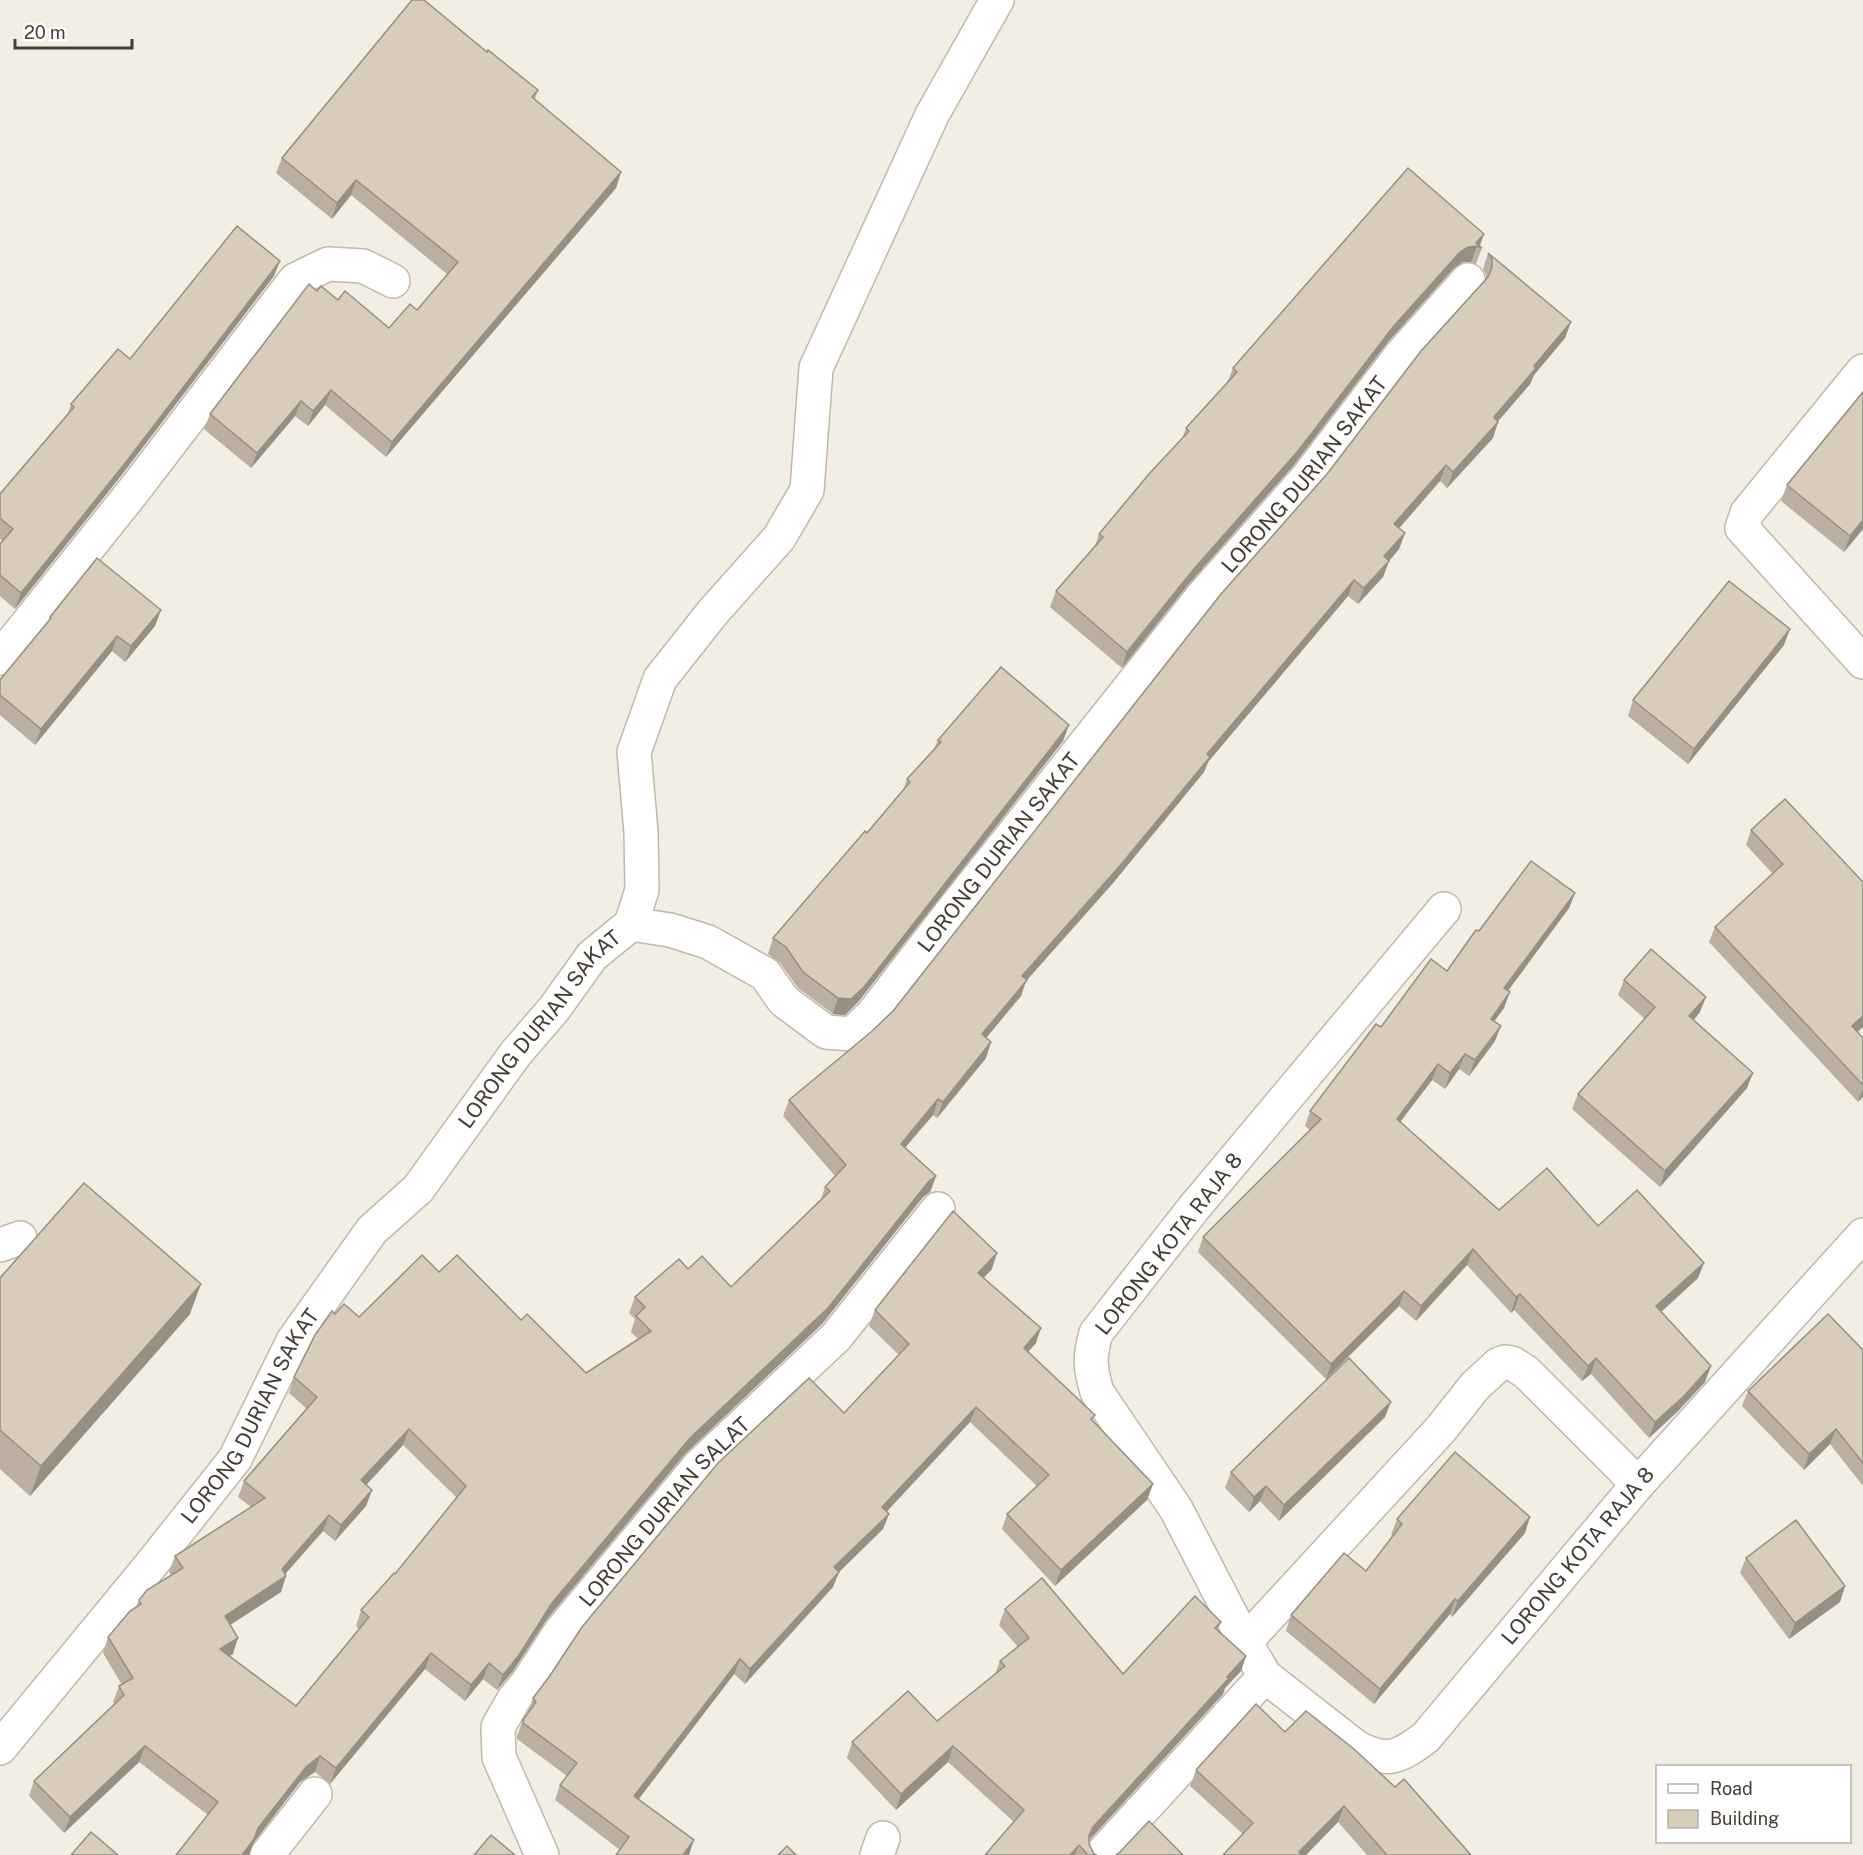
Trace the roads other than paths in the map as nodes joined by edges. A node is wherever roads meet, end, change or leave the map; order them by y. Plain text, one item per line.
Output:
1 (997, 0) edge
2 (1468, 280) dead end
3 (393, 281) dead end
4 (1863, 371) edge
5 (1861, 656) edge
6 (0, 658) edge
7 (1444, 909) dead end
8 (631, 924) junction
9 (938, 1209) dead end
10 (1863, 1235) edge
11 (1638, 1484) junction
12 (1245, 1642) junction
13 (1264, 1676) junction
14 (0, 1748) edge
15 (315, 1794) dead end
16 (267, 1855) edge
17 (542, 1855) edge
18 (1101, 1855) edge

1 - 8 street
2 - 8 street, LORONG DURIAN SAKAT
3 - 6 street
4 - 5 street
7 - 12 street, LORONG KOTA RAJA 8
8 - 14 street, LORONG DURIAN SAKAT
9 - 17 street, LORONG DURIAN SALAT
10 - 11 street, LORONG KOTA RAJA 8
11 - 12 street
11 - 13 street, LORONG KOTA RAJA 8
12 - 13 street, LORONG KOTA RAJA 8
13 - 18 street
15 - 16 street

